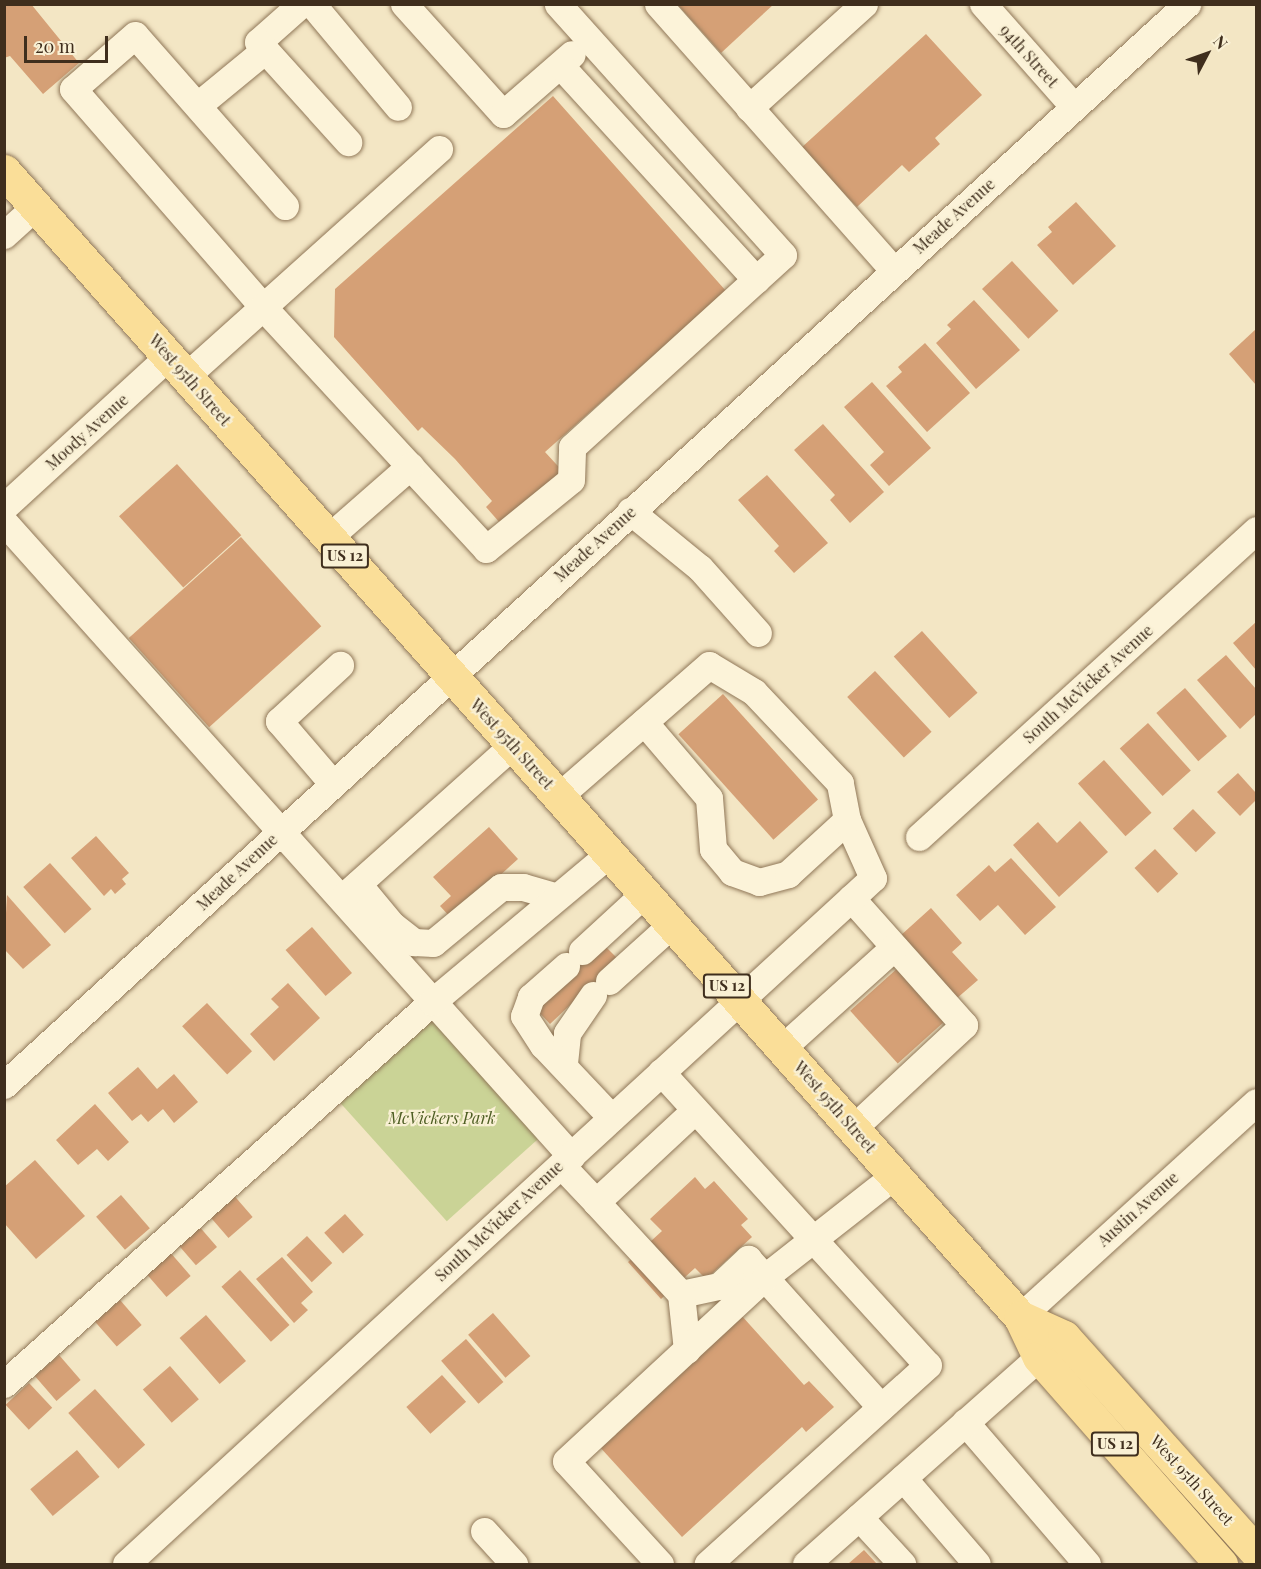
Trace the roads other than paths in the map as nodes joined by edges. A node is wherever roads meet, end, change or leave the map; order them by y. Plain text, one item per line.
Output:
1 (404, 4) edge
2 (558, 4) edge
3 (658, 4) edge
4 (864, 4) edge
5 (983, 4) edge
6 (1187, 4) edge
7 (297, 6) edge
8 (589, 39) junction
9 (265, 50) junction
10 (560, 64) junction
11 (198, 105) junction
12 (398, 107) dead end
13 (1074, 107) junction
14 (749, 108) junction
15 (348, 142) dead end
16 (439, 149) dead end
17 (4, 171) edge
18 (36, 206) junction
19 (285, 206) dead end
20 (4, 235) edge
21 (894, 271) junction
22 (756, 280) junction
23 (263, 307) junction
24 (178, 366) junction
25 (410, 465) junction
26 (4, 507) edge
27 (630, 511) junction
28 (4, 522) edge
29 (1257, 530) edge
30 (328, 537) junction
31 (758, 633) dead end
32 (340, 665) dead end
33 (451, 675) junction
34 (644, 722) junction
35 (513, 745) junction
36 (333, 784) junction
37 (559, 796) junction
38 (847, 820) junction
39 (280, 832) junction
40 (920, 837) dead end
41 (609, 854) junction
42 (349, 892) junction
43 (645, 893) junction
44 (557, 897) junction
45 (851, 898) junction
46 (672, 924) junction
47 (894, 947) junction
48 (740, 1001) junction
49 (432, 1002) junction
50 (782, 1048) junction
51 (564, 1063) junction
52 (661, 1072) junction
53 (4, 1085) edge
54 (1257, 1102) edge
55 (695, 1110) junction
56 (612, 1118) junction
57 (853, 1128) junction
58 (566, 1160) junction
59 (895, 1175) junction
60 (596, 1202) junction
61 (812, 1240) junction
62 (765, 1278) junction
63 (681, 1294) junction
64 (1020, 1317) junction
65 (687, 1350) junction
66 (1039, 1357) junction
67 (4, 1384) edge
68 (881, 1407) junction
69 (964, 1422) junction
70 (903, 1478) junction
71 (1178, 1515) junction
72 (859, 1517) junction
73 (484, 1531) dead end
74 (1257, 1552) edge
75 (126, 1564) edge
76 (514, 1564) edge
77 (660, 1564) edge
78 (708, 1564) edge
79 (806, 1564) edge
80 (902, 1564) edge
81 (977, 1564) edge
82 (1087, 1564) edge
83 (1206, 1564) edge
84 (1221, 1564) edge

1 - 10 street
2 - 8 street
3 - 14 street
4 - 14 street
5 - 13 street, 94th Street
6 - 13 street, Meade Avenue
7 - 9 street
7 - 12 street
8 - 10 street
8 - 22 street
9 - 11 street
9 - 15 street
10 - 22 street
11 - 19 street
11 - 23 street
13 - 21 street, Meade Avenue
14 - 21 street
16 - 23 street, Moody Avenue
17 - 18 main road, West 95th Street / US 12
18 - 20 street
18 - 24 main road, West 95th Street / US 12
21 - 27 street, Meade Avenue
22 - 25 street
23 - 24 street, Moody Avenue
23 - 25 street
24 - 26 street, Moody Avenue
24 - 30 main road, West 95th Street / US 12
25 - 30 street
27 - 31 street
27 - 33 street, Meade Avenue
28 - 39 street
29 - 40 street, South McVicker Avenue
30 - 33 main road, West 95th Street / US 12
32 - 36 street
33 - 35 main road, West 95th Street / US 12
33 - 36 street, Meade Avenue
34 - 37 street
34 - 38 street
34 - 38 street
35 - 37 main road, West 95th Street / US 12
35 - 42 street
36 - 39 street, Meade Avenue
37 - 41 main road, West 95th Street / US 12
38 - 45 street, South McVicker Avenue
39 - 42 street
39 - 53 street, Meade Avenue
41 - 43 main road, West 95th Street / US 12
41 - 44 street
42 - 44 street
42 - 49 street
43 - 46 main road, West 95th Street / US 12
43 - 51 street
44 - 49 street
45 - 47 street
45 - 48 street, South McVicker Avenue
46 - 48 main road, West 95th Street / US 12
46 - 51 street
47 - 50 street
47 - 57 street
48 - 50 main road, West 95th Street / US 12
48 - 52 street, South McVicker Avenue
49 - 58 street
49 - 67 street
50 - 57 main road, West 95th Street / US 12
51 - 56 street
52 - 55 street
52 - 56 street, South McVicker Avenue
54 - 64 street, Austin Avenue
55 - 60 street
55 - 61 street
56 - 58 street, South McVicker Avenue
57 - 59 main road, West 95th Street / US 12
58 - 60 street
58 - 75 street, South McVicker Avenue
59 - 61 street
59 - 64 main road, West 95th Street / US 12
60 - 63 street
61 - 62 street
61 - 68 street
62 - 63 street
62 - 65 street
62 - 68 street
63 - 65 street
64 - 66 main road, West 95th Street / US 12
64 - 74 main road, West 95th Street / US 12
65 - 77 street
66 - 69 street
66 - 71 main road, West 95th Street / US 12
68 - 78 street
69 - 70 street
69 - 82 street
70 - 72 street
70 - 81 street
71 - 83 main road
71 - 84 main road, West 95th Street / US 12
72 - 79 street
72 - 80 street
73 - 76 street

